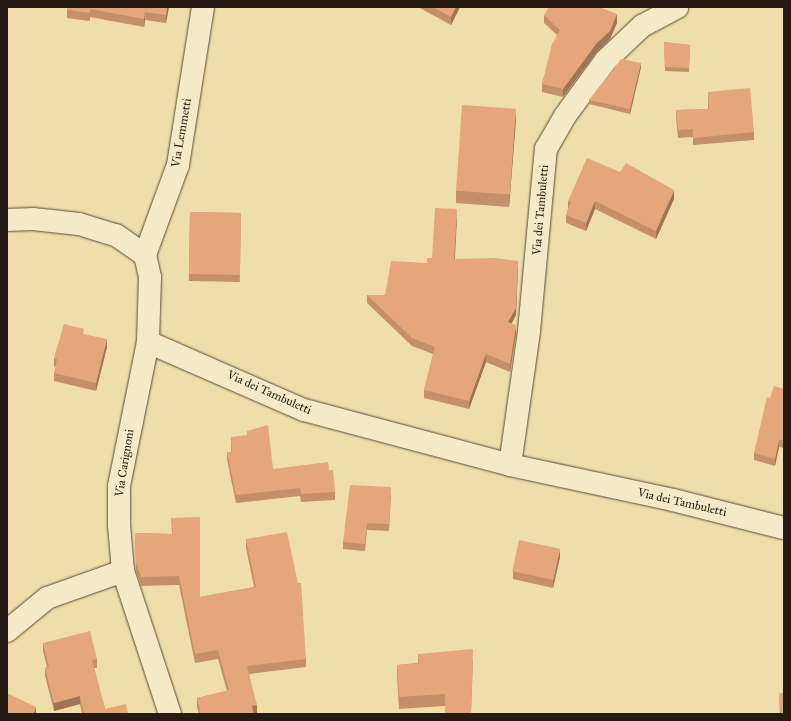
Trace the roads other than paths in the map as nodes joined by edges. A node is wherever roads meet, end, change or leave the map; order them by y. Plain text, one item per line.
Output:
1 (203, 7) edge
2 (677, 7) edge
3 (7, 220) edge
4 (145, 255) junction
5 (148, 342) junction
6 (510, 466) junction
7 (784, 528) edge
8 (123, 571) junction
9 (7, 631) edge
10 (170, 714) edge

1 - 4 street, Via Lemmetti
2 - 6 street, Via dei Tambuletti
3 - 4 street
4 - 5 street, Via Carignoni
5 - 6 street, Via dei Tambuletti
5 - 8 street, Via Carignoni
6 - 7 street, Via dei Tambuletti
8 - 9 street
8 - 10 street, Via Carignoni

